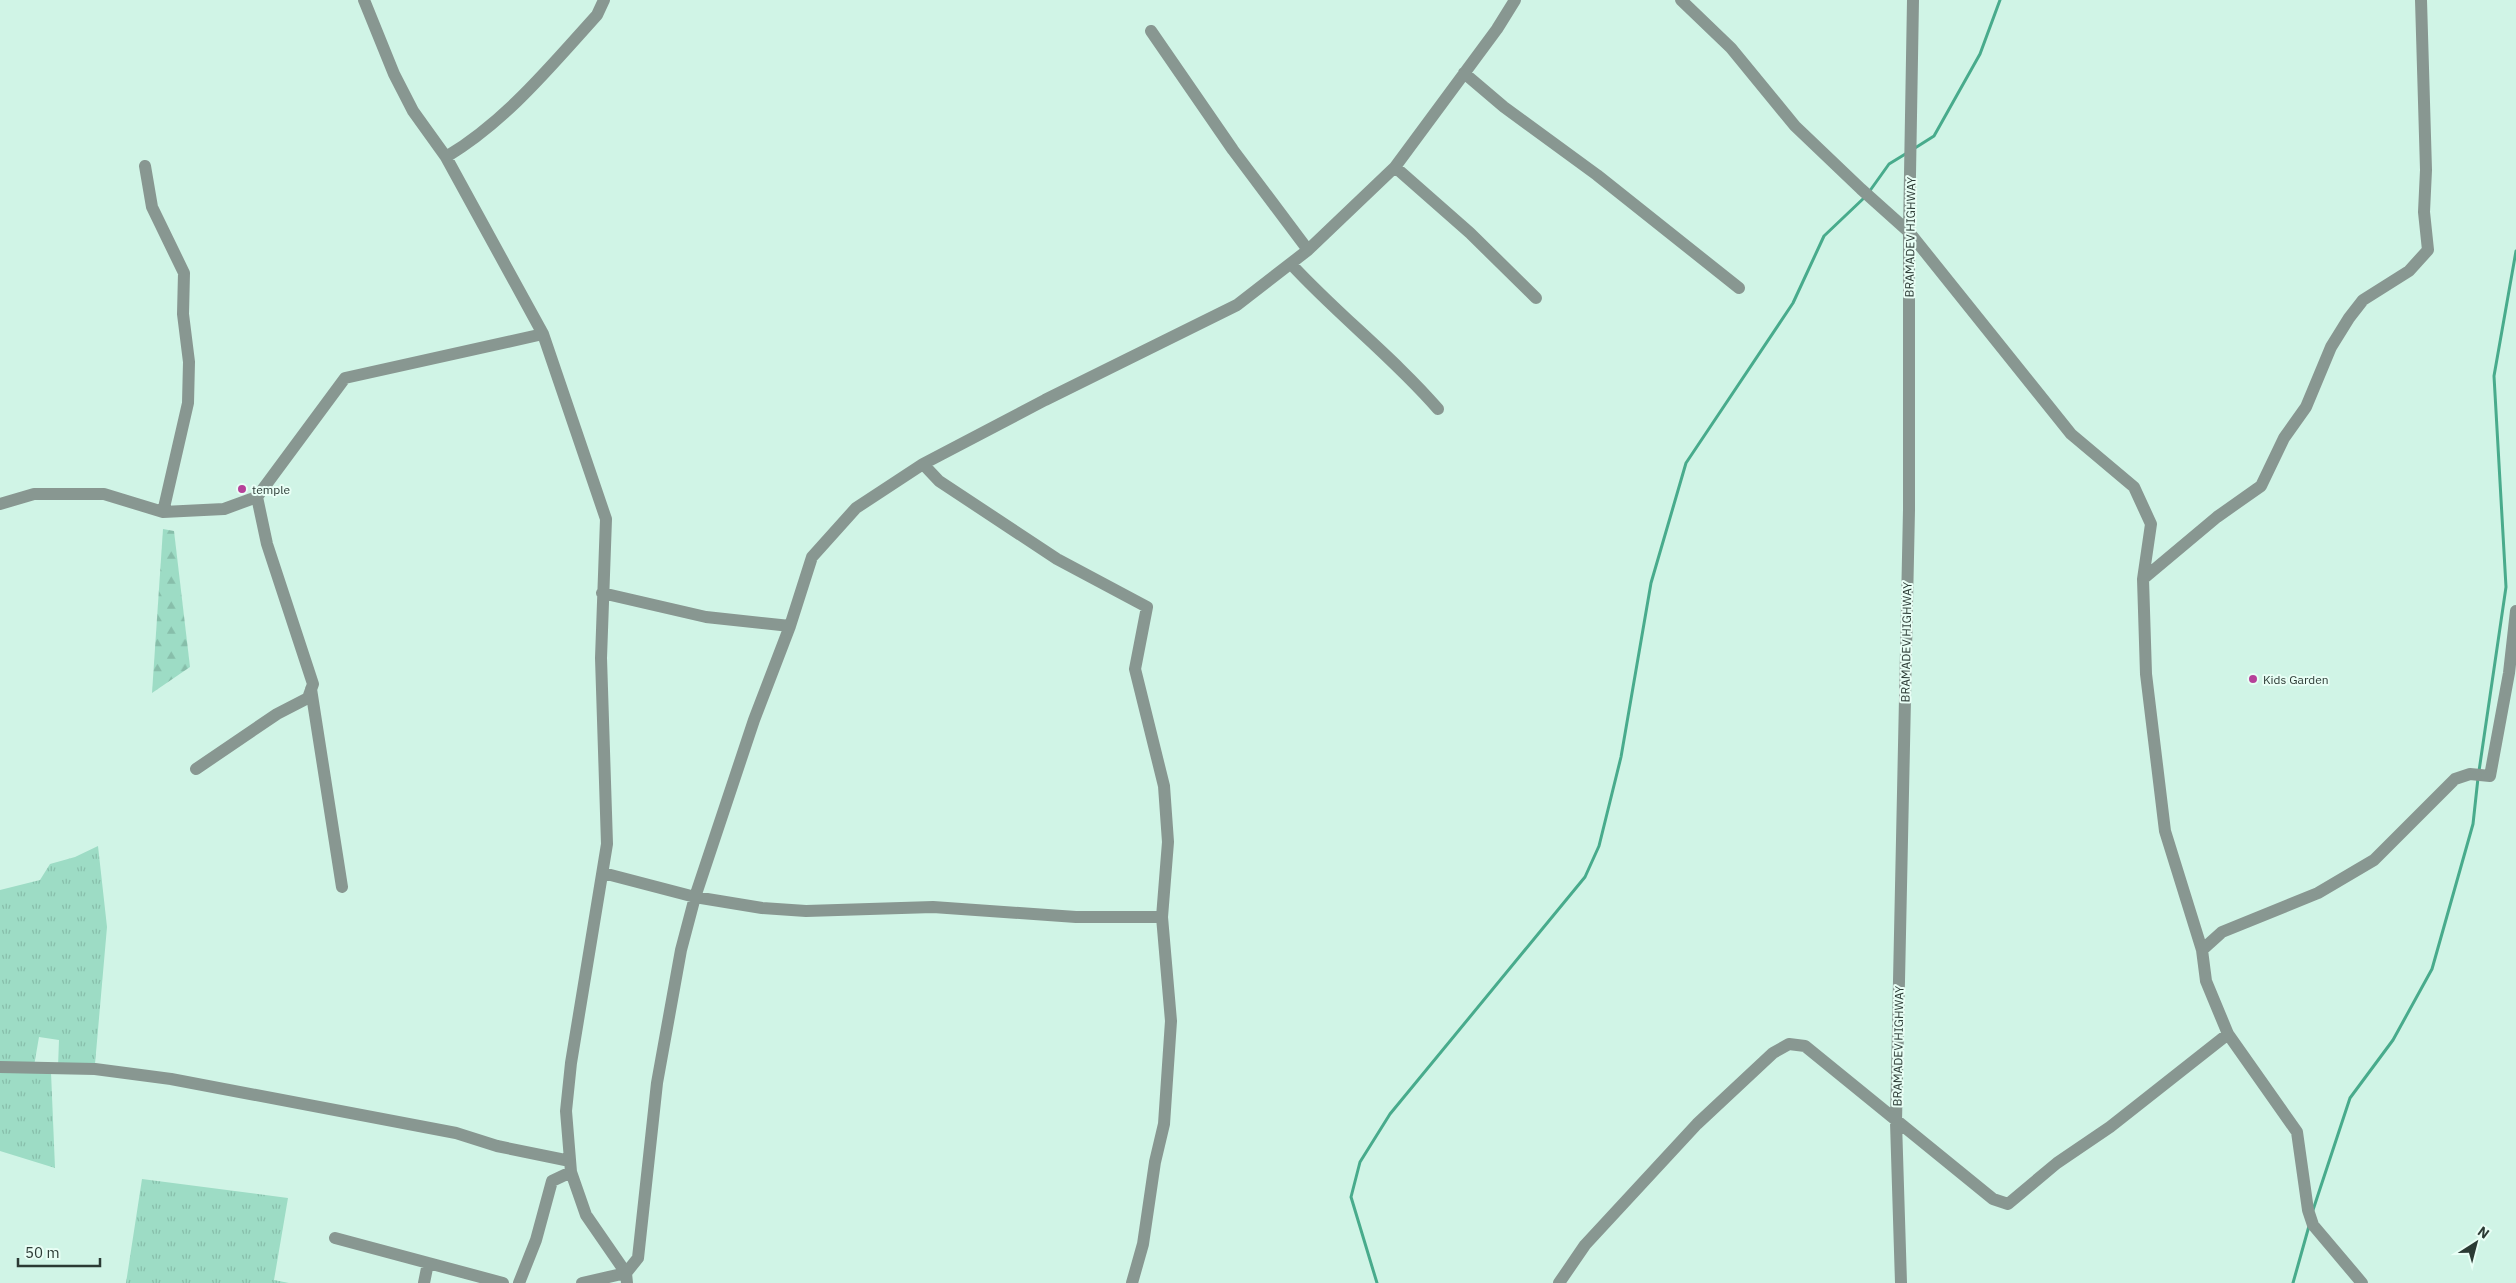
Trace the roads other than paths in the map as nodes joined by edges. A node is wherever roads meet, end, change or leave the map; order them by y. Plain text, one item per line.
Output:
1 (364, 0) edge
2 (604, 0) edge
3 (1515, 0) edge
4 (1681, 0) edge
5 (1914, 0) edge
6 (2421, 0) edge
7 (1151, 30) dead end
8 (1464, 73) junction
9 (446, 157) junction
10 (145, 166) dead end
11 (1395, 167) junction
12 (1909, 232) junction
13 (1308, 250) junction
14 (1291, 264) junction
15 (1738, 288) dead end
16 (1536, 298) dead end
17 (543, 334) junction
18 (1438, 409) dead end
19 (923, 464) junction
20 (257, 497) junction
21 (0, 504) edge
22 (163, 512) junction
23 (2143, 579) junction
24 (602, 593) junction
25 (2516, 611) edge
26 (790, 626) junction
27 (311, 689) junction
28 (196, 769) dead end
29 (603, 873) junction
30 (342, 887) dead end
31 (695, 897) junction
32 (1162, 917) junction
33 (2202, 950) junction
34 (2228, 1034) junction
35 (0, 1067) edge
36 (1896, 1122) junction
37 (570, 1167) junction
38 (335, 1238) dead end
39 (428, 1264) junction
40 (626, 1278) edge
41 (424, 1283) edge
42 (503, 1283) edge
43 (519, 1283) edge
44 (582, 1283) edge
45 (1132, 1283) edge
46 (1559, 1283) edge
47 (1901, 1283) edge
48 (2362, 1283) edge

1 - 9 street
2 - 9 street
3 - 8 street
4 - 12 street
5 - 12 street, BRAMADEV HIGHWAY
6 - 23 street
7 - 13 street
8 - 11 street
8 - 15 street
9 - 17 street
10 - 22 street
11 - 13 street
11 - 16 street
12 - 23 street
12 - 36 street, BRAMADEV HIGHWAY
13 - 14 street
14 - 18 street
14 - 19 street
17 - 20 street
17 - 24 street
19 - 26 street
19 - 32 street
20 - 22 street
20 - 27 street
21 - 22 street
23 - 33 street
24 - 26 street
24 - 29 street
25 - 33 street
26 - 31 street
27 - 28 street
27 - 30 street
29 - 31 street
29 - 37 street
31 - 32 street
31 - 40 street
32 - 45 street
33 - 34 street
34 - 36 street
34 - 48 street
35 - 37 street
36 - 46 street
36 - 47 street, BRAMADEV HIGHWAY
37 - 40 street
37 - 43 street
38 - 39 street
39 - 41 street
39 - 42 street
40 - 44 street

